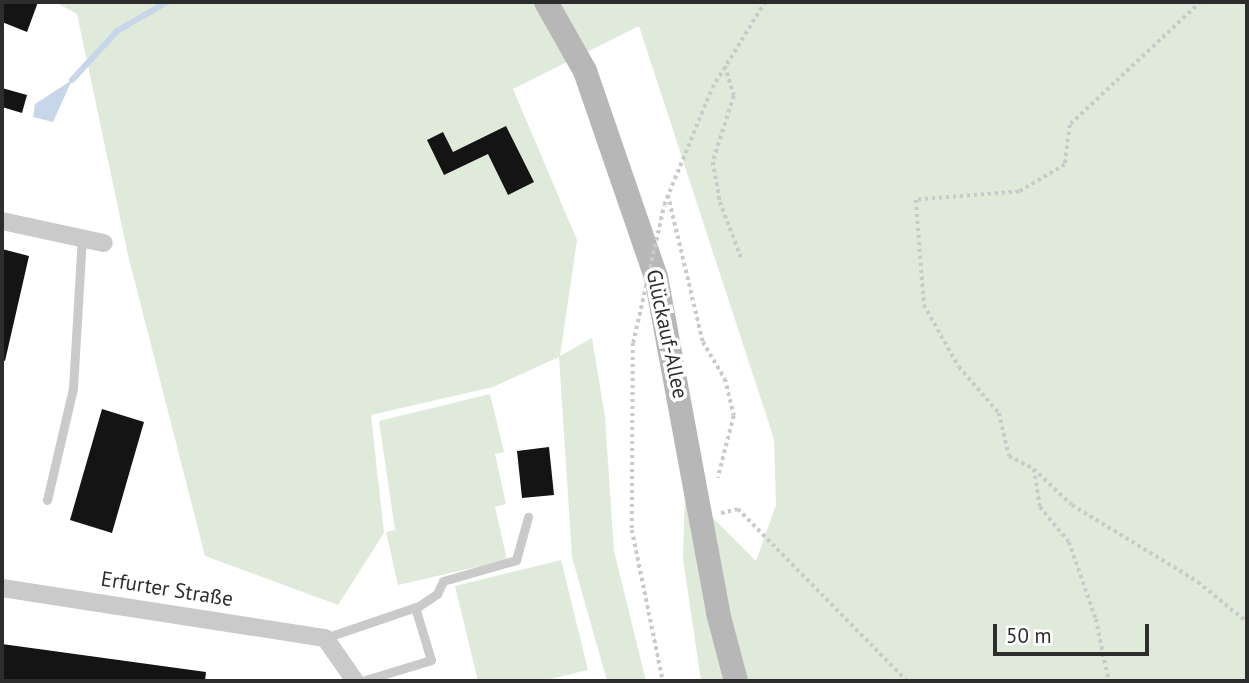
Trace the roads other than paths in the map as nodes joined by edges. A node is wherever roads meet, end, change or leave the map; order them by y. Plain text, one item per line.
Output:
1 (546, 2) edge
2 (2, 221) edge
3 (82, 238) junction
4 (104, 243) dead end
5 (47, 500) dead end
6 (527, 517) dead end
7 (2, 588) edge
8 (415, 607) junction
9 (326, 638) junction
10 (355, 681) edge
11 (362, 681) edge
12 (736, 681) edge

1 - 12 main road, Glückauf-Allee
2 - 3 street
3 - 4 street
3 - 5 lane
6 - 8 lane
7 - 9 street, Erfurter Straße
8 - 9 lane
8 - 11 lane
9 - 10 street

